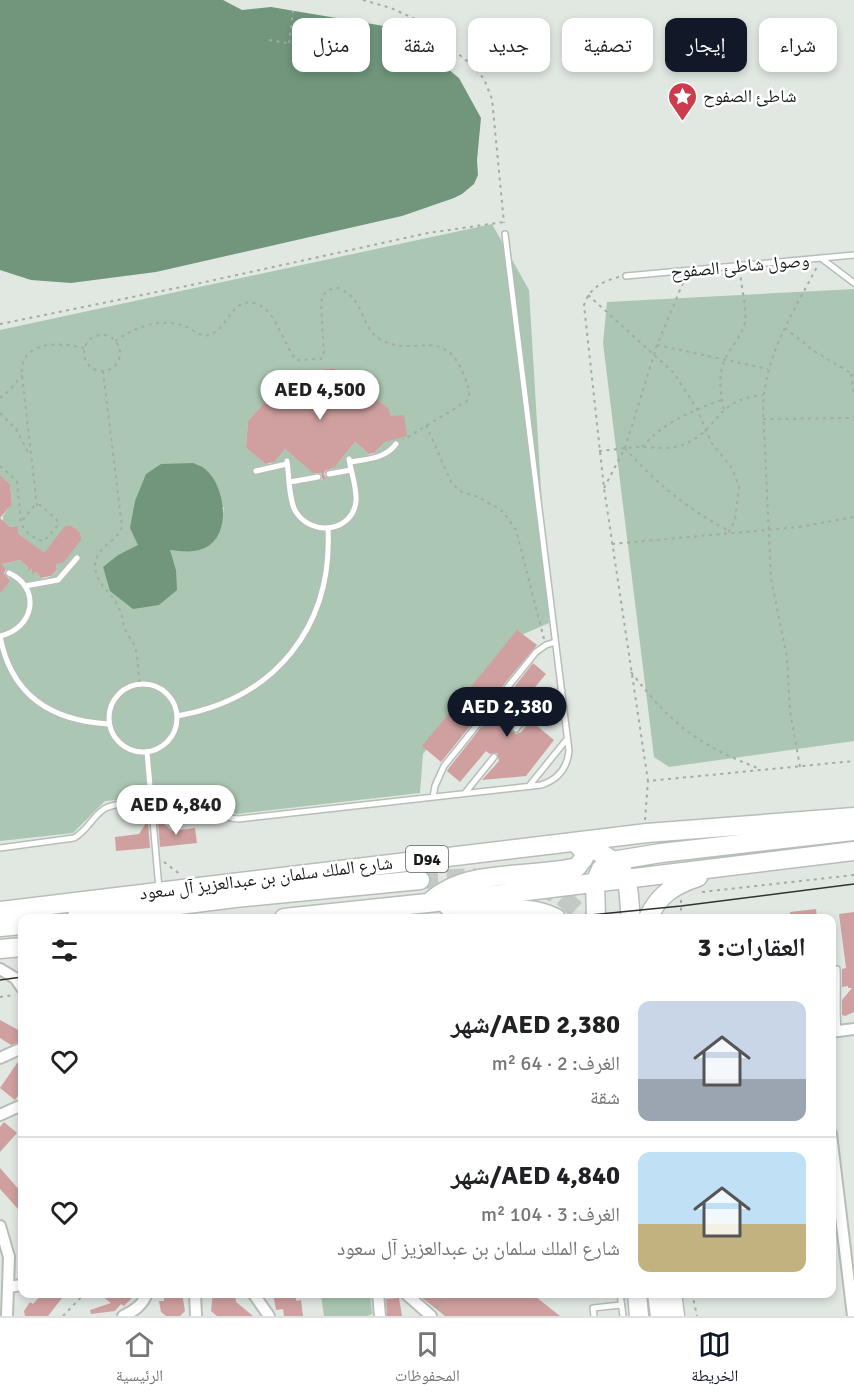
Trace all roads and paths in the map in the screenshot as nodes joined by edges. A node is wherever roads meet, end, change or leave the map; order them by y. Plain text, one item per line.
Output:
1 (363, 0) edge
2 (293, 11) dead end
3 (269, 40) dead end
4 (289, 43) junction
5 (292, 44) edge
6 (504, 222) junction
7 (505, 234) joint
8 (854, 255) edge
9 (821, 258) junction
10 (739, 266) junction
11 (689, 270) junction
12 (626, 276) joint
13 (854, 283) edge
14 (588, 295) junction
15 (0, 324) edge
16 (785, 328) junction
17 (116, 341) junction
18 (657, 345) junction
19 (84, 348) junction
20 (654, 354) junction
21 (724, 360) junction
22 (768, 369) junction
23 (103, 371) junction
24 (852, 374) edge
25 (22, 375) junction
26 (763, 395) junction
27 (854, 396) edge
28 (0, 398) edge
29 (721, 400) junction
30 (697, 409) junction
31 (724, 409) junction
32 (0, 413) edge
33 (854, 418) edge
34 (763, 419) junction
35 (426, 425) junction
36 (705, 429) junction
37 (396, 444) joint
38 (642, 447) junction
39 (625, 448) junction
40 (599, 451) junction
41 (31, 458) junction
42 (0, 466) edge
43 (351, 470) junction
44 (256, 471) dead end
45 (329, 474) dead end
46 (318, 477) dead end
47 (290, 482) junction
48 (604, 488) junction
49 (37, 506) junction
50 (854, 517) edge
51 (21, 522) junction
52 (328, 528) junction
53 (768, 530) junction
54 (728, 532) junction
55 (612, 544) junction
56 (77, 558) dead end
57 (9, 573) dead end
58 (25, 586) junction
59 (0, 636) edge
60 (555, 642) junction
61 (546, 645) junction
62 (631, 671) junction
63 (140, 684) junction
64 (562, 691) junction
65 (177, 716) junction
66 (109, 724) junction
67 (516, 729) dead end
68 (567, 739) junction
69 (147, 752) junction
70 (494, 757) dead end
71 (854, 761) edge
72 (800, 767) junction
73 (763, 770) junction
74 (648, 781) junction
75 (529, 786) junction
76 (465, 794) junction
77 (433, 797) junction
78 (152, 802) junction
79 (854, 817) edge
80 (645, 823) dead end
81 (854, 831) edge
82 (571, 844) junction
83 (0, 848) edge
84 (854, 851) edge
85 (649, 855) junction
86 (612, 861) junction
87 (737, 865) junction
88 (854, 875) edge
89 (651, 876) junction
90 (626, 878) junction
91 (420, 880) tunnel mouth
92 (595, 882) junction
93 (159, 890) junction
94 (702, 892) dead end
95 (681, 896) dead end
96 (436, 902) junction
97 (410, 905) junction
98 (0, 911) edge
99 (108, 914) edge
100 (323, 914) edge
101 (400, 914) edge
102 (546, 914) edge
103 (596, 914) edge
104 (630, 914) edge
105 (650, 914) edge
106 (681, 914) edge
107 (18, 925) edge
108 (0, 927) edge
109 (18, 947) edge
110 (0, 949) edge
111 (0, 969) edge
112 (837, 969) dead end
113 (18, 982) edge
114 (18, 995) edge
115 (0, 997) edge
116 (836, 1007) edge
117 (854, 1029) edge
118 (836, 1031) edge
119 (18, 1050) edge
120 (0, 1058) edge
121 (18, 1109) edge
122 (0, 1115) edge
123 (836, 1175) edge
124 (0, 1226) edge
125 (18, 1286) edge
126 (8, 1287) junction
127 (80, 1298) edge
128 (144, 1298) edge
129 (195, 1298) edge
130 (256, 1298) edge
131 (378, 1298) edge
132 (411, 1298) edge
133 (445, 1298) edge
134 (620, 1298) edge
135 (637, 1298) edge
136 (658, 1298) edge
137 (673, 1298) edge
138 (693, 1298) edge
139 (621, 1305) junction
140 (7, 1316) edge
141 (63, 1316) edge
142 (123, 1316) edge
143 (196, 1316) edge
144 (269, 1316) edge
145 (380, 1316) edge
146 (431, 1316) edge
147 (594, 1316) edge
148 (623, 1316) edge
149 (639, 1316) edge
150 (660, 1316) edge
151 (675, 1316) edge
152 (697, 1316) edge
153 (853, 1316) edge

1 - 6 path
2 - 4 path
3 - 4 path
4 - 5 path
6 - 7 path
6 - 15 path
7 - 60 lane
8 - 9 lane, وصول شاطئ الصفوح
9 - 10 lane, وصول شاطئ الصفوح
9 - 13 lane
9 - 16 path
10 - 11 lane, وصول شاطئ الصفوح
10 - 21 path
11 - 12 lane, وصول شاطئ الصفوح
11 - 18 path
12 - 14 path
14 - 20 path
14 - 40 path
16 - 22 path
16 - 24 path
17 - 19 path
17 - 23 path
17 - 35 path
18 - 20 path
18 - 21 path
19 - 23 path
19 - 25 path
20 - 30 path
20 - 39 path
21 - 22 path
21 - 29 path
22 - 26 path
23 - 63 path
24 - 27 path
25 - 28 path
25 - 41 path
26 - 31 path
26 - 34 path
29 - 30 path
29 - 31 path
30 - 36 path
30 - 38 path
31 - 36 path
32 - 41 path
33 - 34 path
34 - 53 path
35 - 37 path
35 - 61 path
36 - 38 path
36 - 54 path
37 - 43 lane
38 - 39 path
39 - 40 path
39 - 48 path
39 - 54 path
40 - 48 path
41 - 49 path
42 - 51 path
43 - 45 lane
43 - 52 lane
44 - 47 lane
46 - 47 lane
47 - 52 lane
48 - 55 path
49 - 51 path
49 - 51 path
50 - 53 path
52 - 65 lane
53 - 54 path
53 - 72 path
54 - 55 path
55 - 62 path
56 - 58 lane
57 - 58 lane
58 - 59 lane
59 - 66 lane
60 - 61 lane
60 - 64 lane
61 - 77 lane
62 - 73 path
62 - 74 path
63 - 65 lane
63 - 66 lane
64 - 67 lane
64 - 68 lane
65 - 69 lane
66 - 69 lane
68 - 75 lane
68 - 75 lane
69 - 78 lane
70 - 76 lane
71 - 72 path
72 - 73 path
73 - 74 path
74 - 80 path
75 - 76 lane
76 - 77 lane
77 - 78 lane
78 - 83 lane
78 - 93 lane
79 - 82 main road, شارع الملك سلمان بن عبدالعزيز آل سعود / D94
81 - 85 main road
82 - 86 main road
82 - 93 main road, شارع الملك سلمان بن عبدالعزيز آل سعود / D94
82 - 96 main road
84 - 87 main road
85 - 86 main road
85 - 89 main road
86 - 90 main road
86 - 92 main road
87 - 89 main road
87 - 105 main road
88 - 94 path
89 - 90 main road
90 - 92 main road
90 - 104 main road
91 - 99 main road
92 - 96 main road
92 - 103 main road
93 - 98 main road, شارع الملك سلمان بن عبدالعزيز آل سعود / D94
95 - 106 path
96 - 97 main road
96 - 102 main road
97 - 100 main road
97 - 101 lane
107 - 108 main road
109 - 110 main road
111 - 113 street
112 - 116 lane
114 - 115 path
117 - 118 street
119 - 120 street
121 - 122 street
123 - 153 street
124 - 126 street
125 - 126 street
126 - 140 street
127 - 141 path
128 - 142 street
129 - 143 street
130 - 144 street
131 - 145 street
132 - 146 street
133 - 146 path
134 - 139 lane
135 - 149 main road
136 - 150 main road
137 - 151 main road
138 - 152 path
139 - 147 lane
139 - 148 lane

